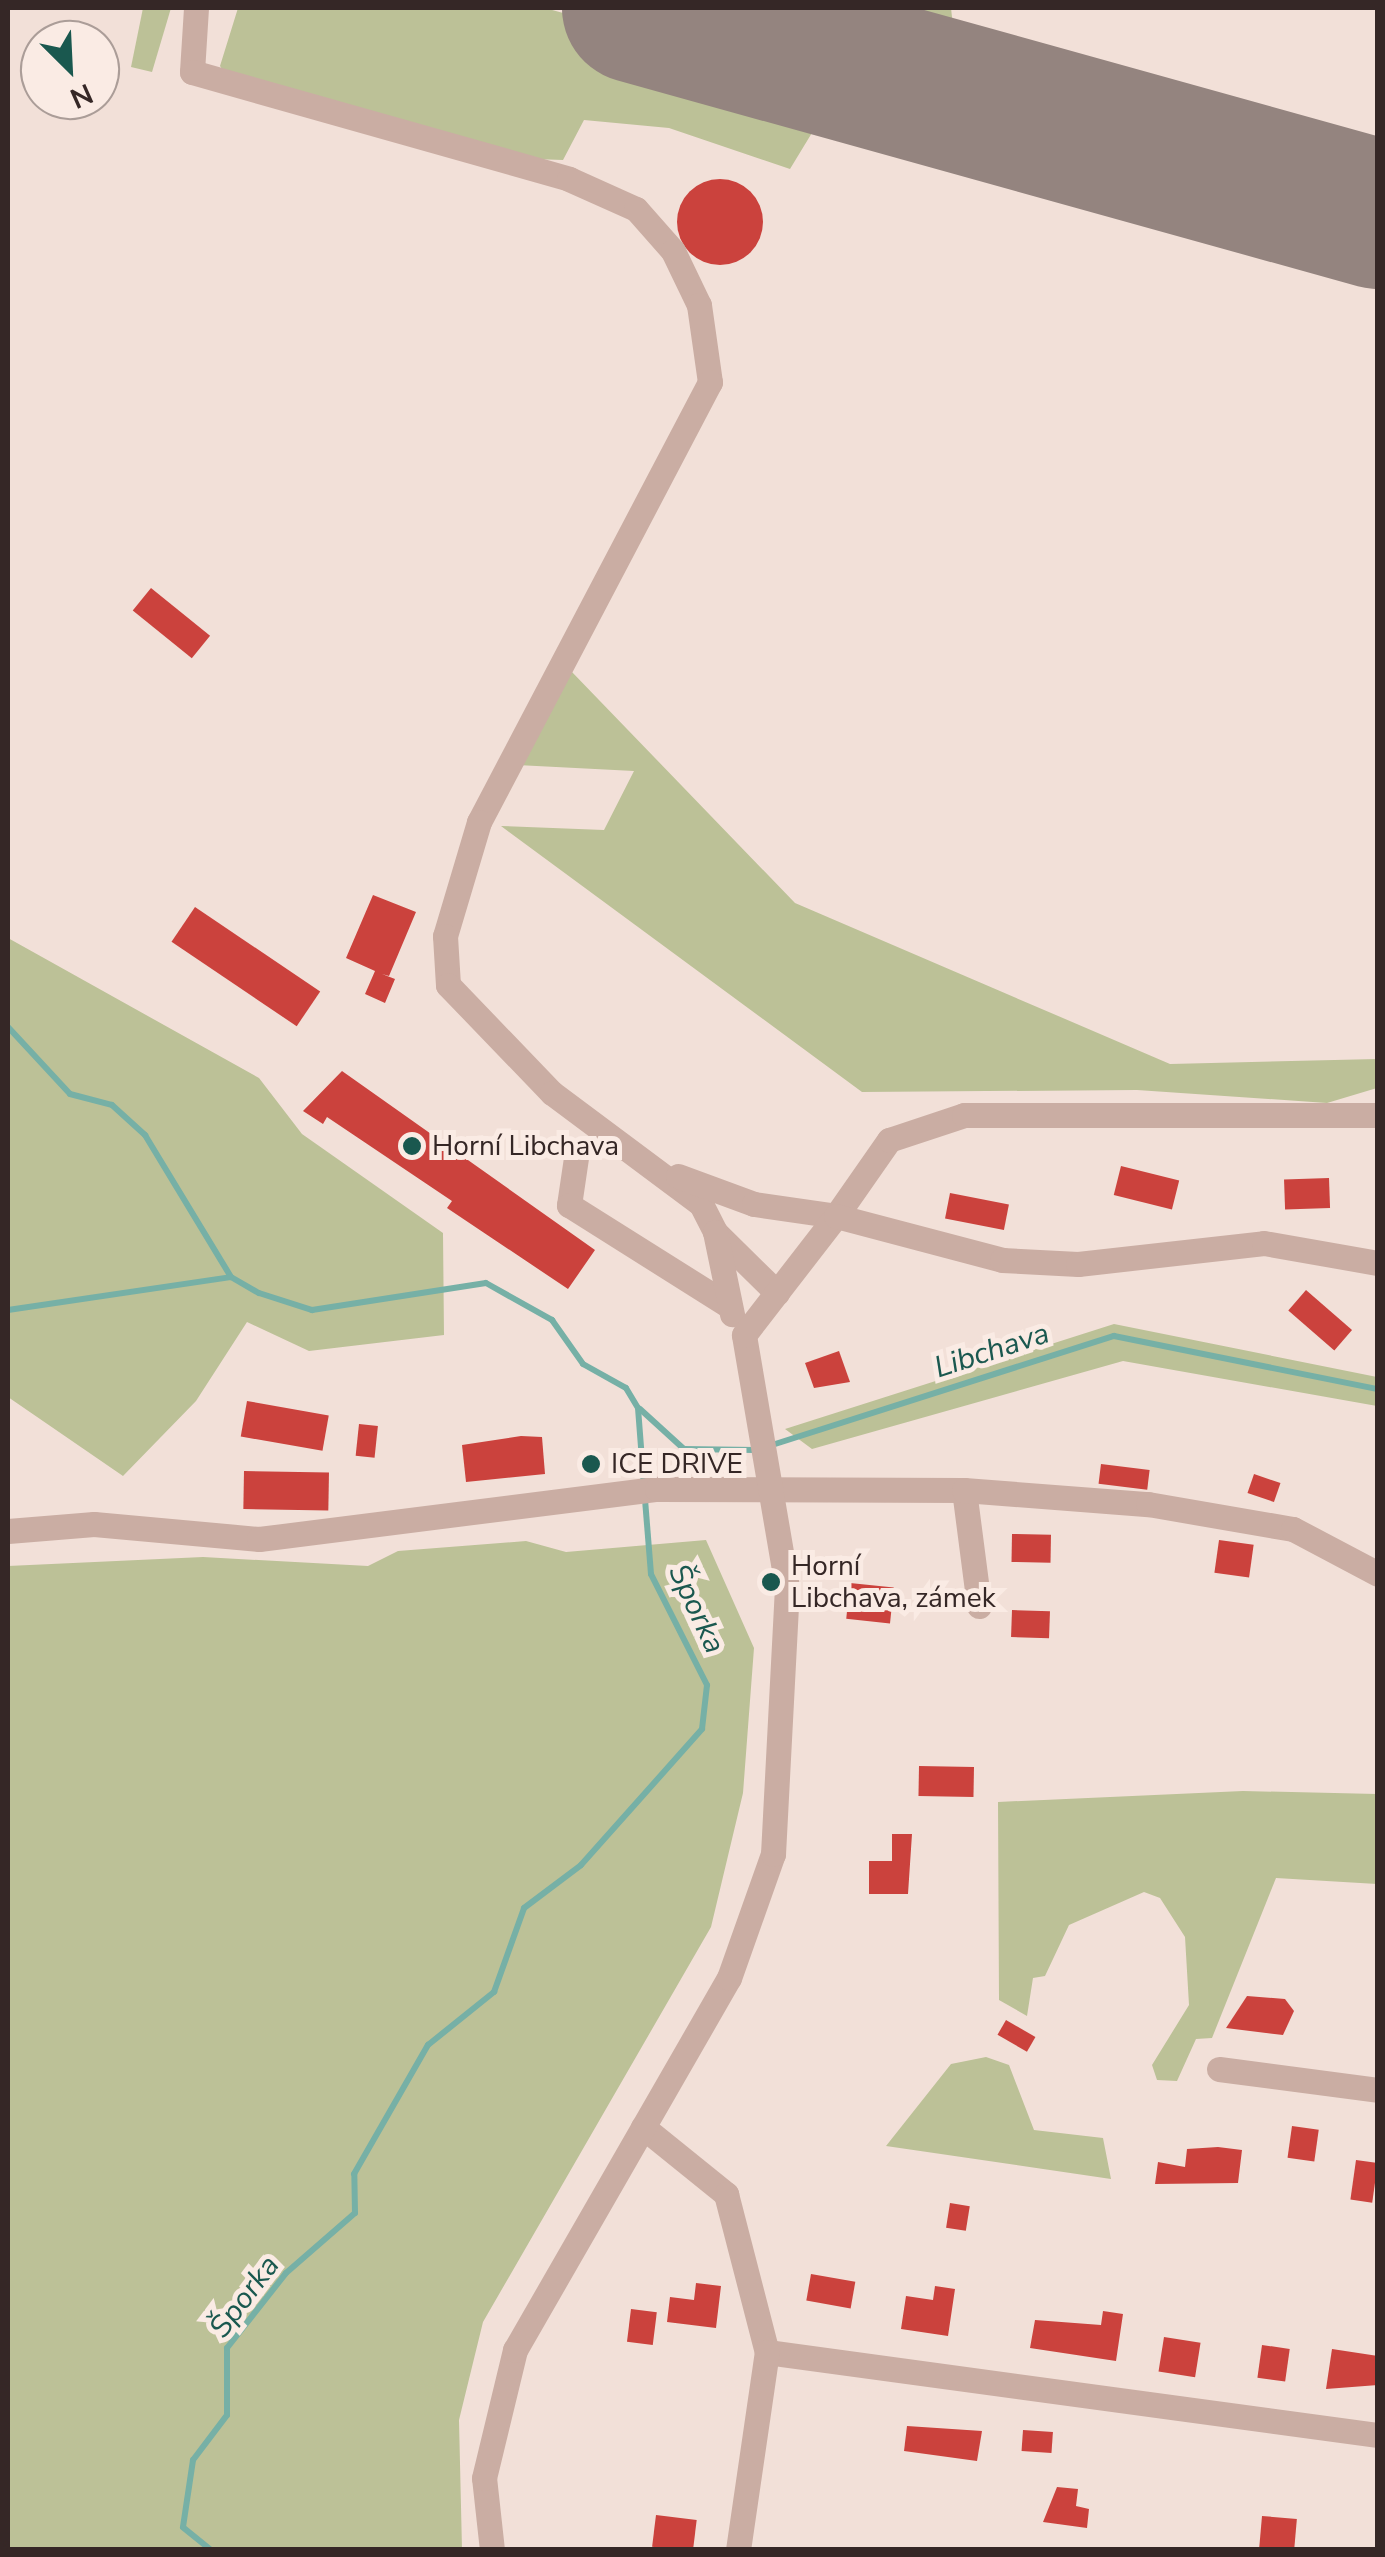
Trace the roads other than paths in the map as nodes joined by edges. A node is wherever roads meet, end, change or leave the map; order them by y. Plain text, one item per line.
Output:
1 (196, 8) edge
2 (1378, 1115) edge
3 (577, 1151) dead end
4 (664, 1170) junction
5 (836, 1216) junction
6 (715, 1232) junction
7 (1378, 1263) edge
8 (777, 1293) junction
9 (726, 1304) junction
10 (744, 1335) junction
11 (775, 1486) junction
12 (964, 1490) junction
13 (8, 1531) edge
14 (1378, 1574) edge
15 (980, 1606) dead end
16 (1219, 2069) dead end
17 (1378, 2090) edge
18 (643, 2127) junction
19 (767, 2352) junction
20 (1378, 2435) edge
21 (492, 2550) edge
22 (738, 2550) edge

1 - 4 street
2 - 5 street
3 - 9 street
4 - 5 street
4 - 6 street
5 - 7 street
5 - 8 street
6 - 8 street
6 - 9 street
8 - 10 street
9 - 10 street
10 - 11 street
11 - 12 street
11 - 13 street
11 - 18 street
12 - 14 street
12 - 15 street
16 - 17 street
18 - 19 street
18 - 21 street
19 - 20 street
19 - 22 street

